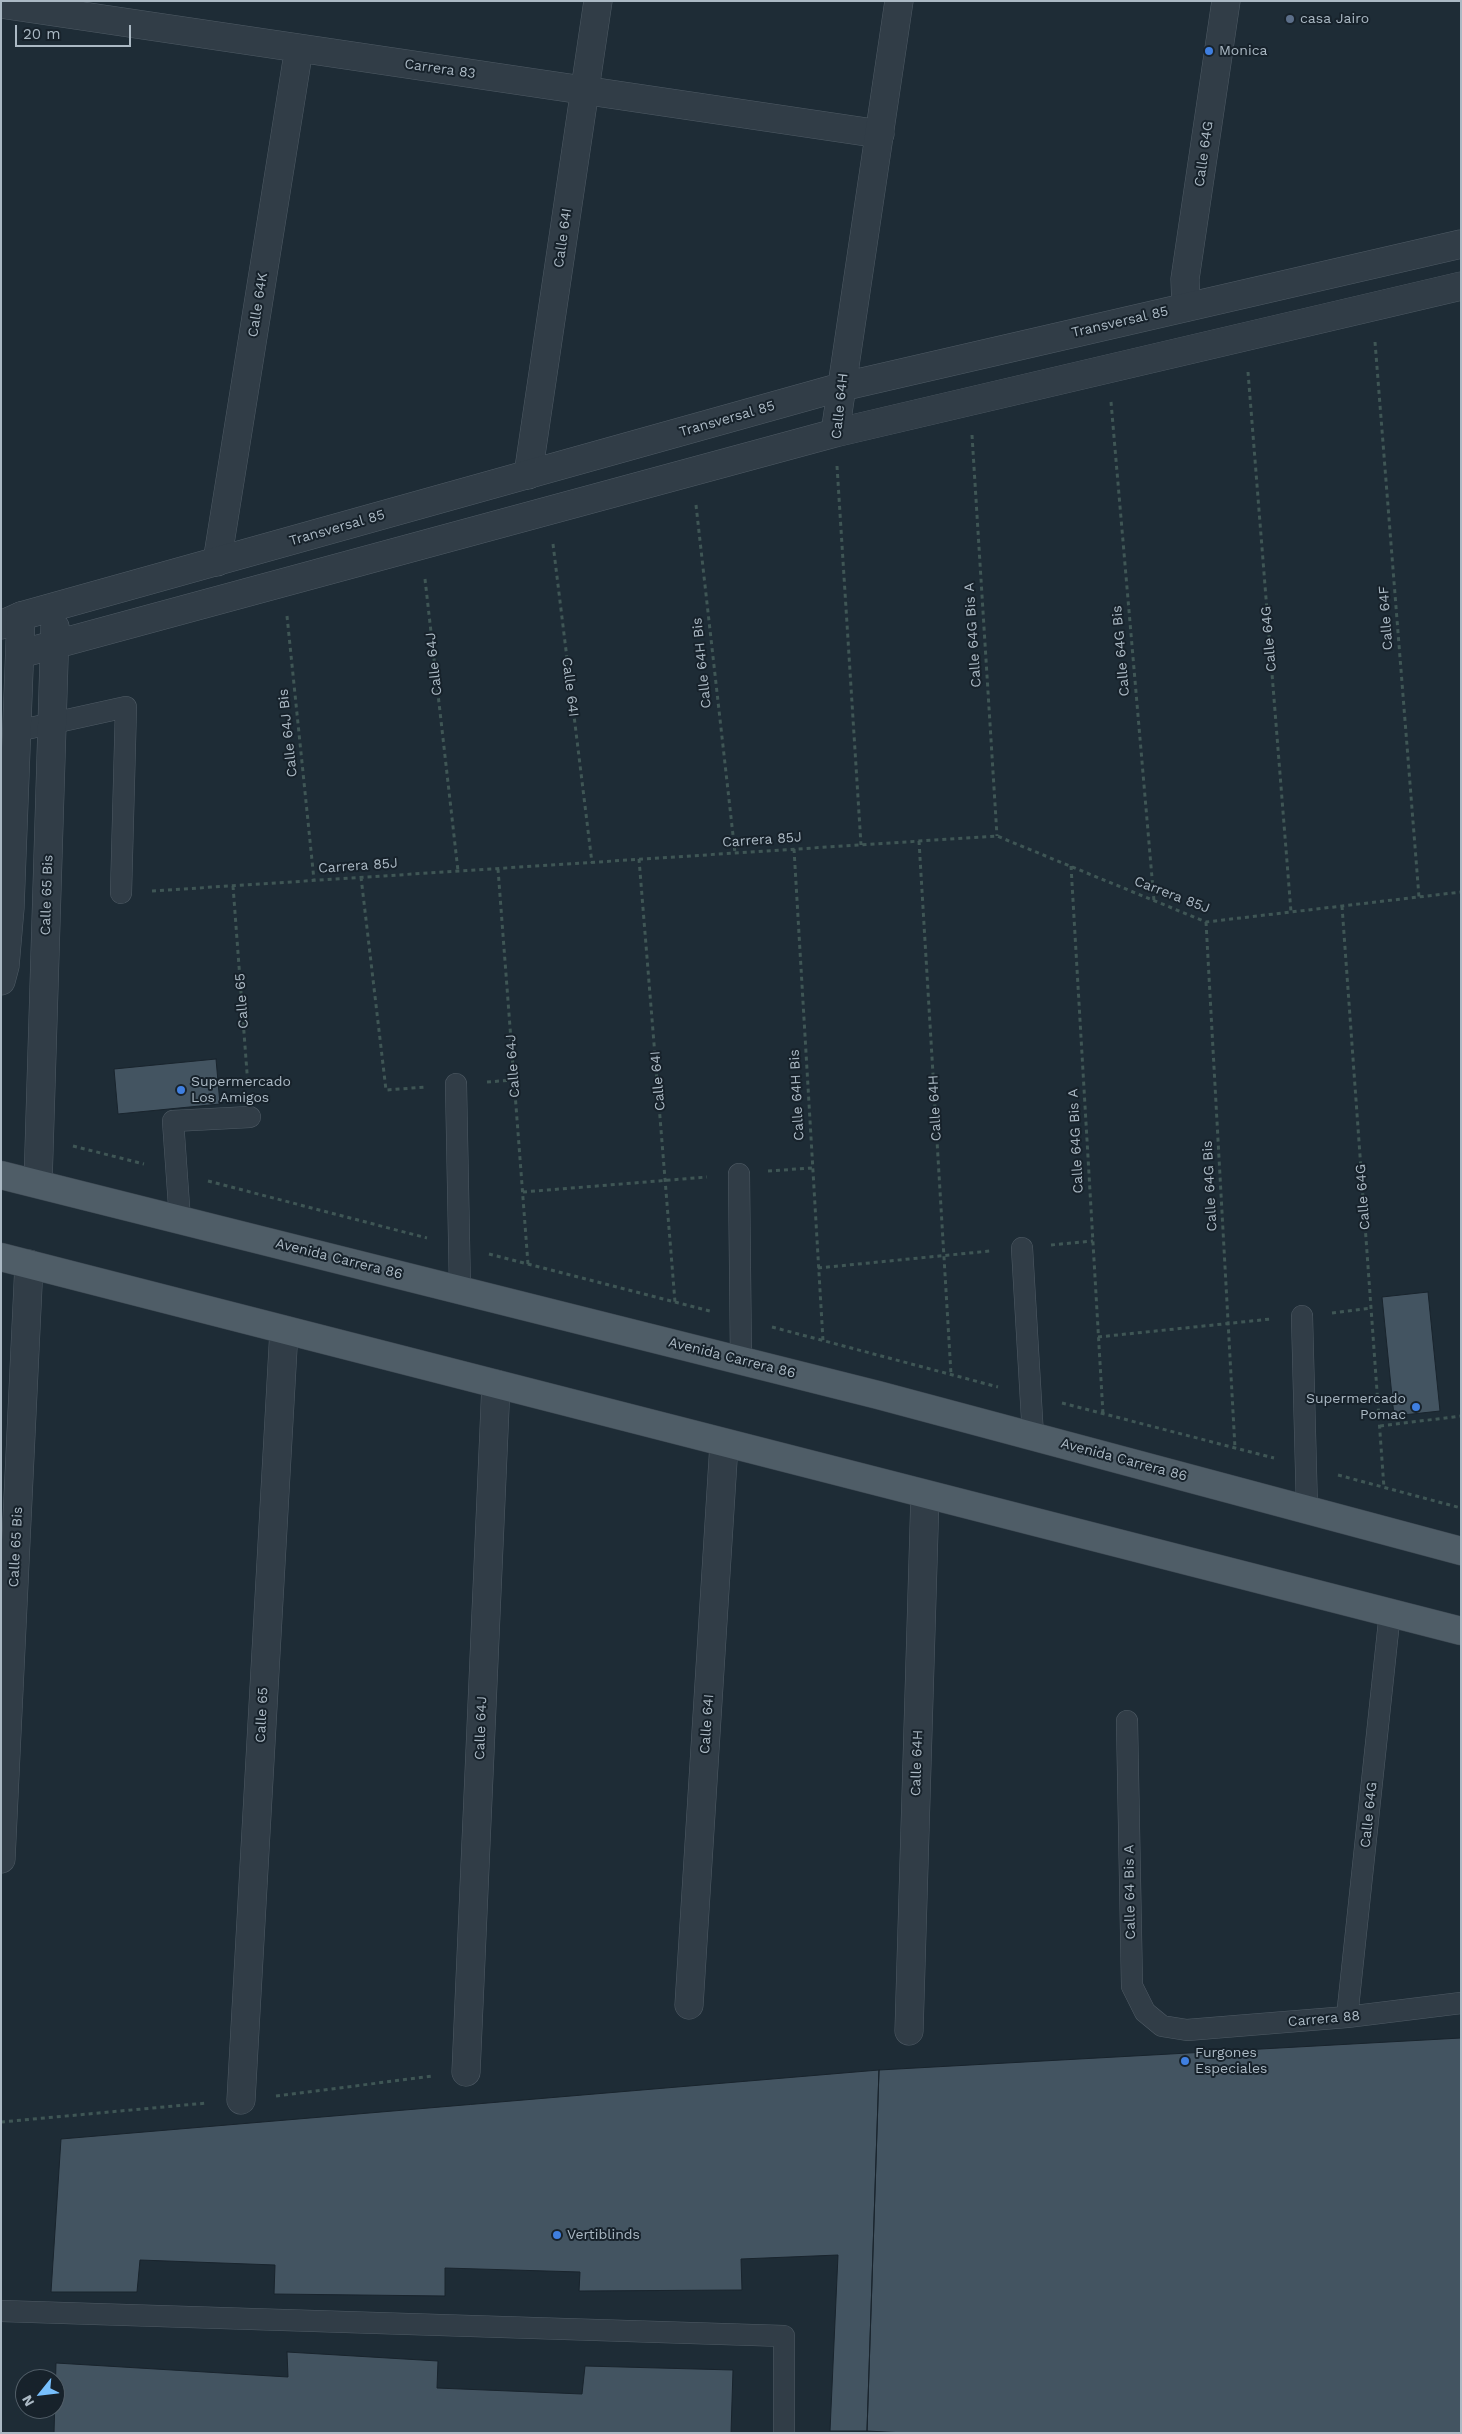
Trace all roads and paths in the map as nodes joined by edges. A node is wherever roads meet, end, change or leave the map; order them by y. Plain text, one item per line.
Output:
1 (598, 1) edge
2 (899, 1) edge
3 (1226, 1) edge
4 (1, 4) edge
5 (299, 48) junction
6 (584, 90) junction
7 (880, 134) junction
8 (1461, 244) edge
9 (1461, 286) edge
10 (1186, 307) junction
11 (1375, 338) dead end
12 (1247, 367) dead end
13 (841, 387) junction
14 (1111, 399) dead end
15 (972, 432) dead end
16 (835, 433) junction
17 (693, 472) junction
18 (528, 475) junction
19 (548, 512) junction
20 (420, 546) junction
21 (217, 562) junction
22 (284, 583) junction
23 (56, 606) junction
24 (11, 621) edge
25 (55, 646) junction
26 (10, 656) edge
27 (52, 723) junction
28 (17, 731) junction
29 (997, 836) junction
30 (919, 841) junction
31 (861, 845) junction
32 (794, 849) junction
33 (735, 853) junction
34 (639, 859) junction
35 (592, 863) junction
36 (1071, 866) junction
37 (498, 868) junction
38 (458, 871) junction
39 (361, 877) junction
40 (314, 880) junction
41 (234, 886) junction
42 (1461, 892) edge
43 (121, 893) joint
44 (1418, 897) junction
45 (1154, 901) junction
46 (1342, 906) junction
47 (1291, 912) junction
48 (1206, 922) junction
49 (1, 981) edge
50 (456, 1084) dead end
51 (386, 1090) dead end
52 (250, 1117) joint
53 (128, 1160) dead end
54 (812, 1168) junction
55 (176, 1172) junction
56 (739, 1174) junction
57 (1, 1175) edge
58 (666, 1180) junction
59 (38, 1183) junction
60 (523, 1192) junction
61 (180, 1220) junction
62 (1093, 1241) junction
63 (460, 1246) junction
64 (1022, 1248) junction
65 (944, 1256) junction
66 (1, 1257) edge
67 (29, 1264) junction
68 (528, 1264) junction
69 (818, 1268) junction
70 (460, 1290) junction
71 (675, 1302) junction
72 (1371, 1308) junction
73 (1302, 1316) junction
74 (741, 1320) junction
75 (1229, 1324) junction
76 (284, 1330) junction
77 (1098, 1337) junction
78 (823, 1340) junction
79 (741, 1361) junction
80 (951, 1374) junction
81 (496, 1384) junction
82 (1030, 1395) junction
83 (1103, 1414) junction
84 (1461, 1416) edge
85 (1380, 1426) junction
86 (1033, 1436) junction
87 (724, 1444) junction
88 (1236, 1448) junction
89 (1307, 1467) junction
90 (1384, 1488) junction
91 (925, 1495) junction
92 (1461, 1508) edge
93 (1307, 1509) junction
94 (1461, 1551) edge
95 (1390, 1612) junction
96 (1461, 1631) edge
97 (1127, 1721) dead end
98 (4, 1766) edge
99 (1, 1859) edge
100 (1461, 2003) edge
101 (689, 2005) dead end
102 (1346, 2018) junction
103 (1187, 2030) joint
104 (909, 2032) dead end
105 (466, 2072) dead end
106 (240, 2100) dead end
107 (1, 2311) edge
108 (784, 2433) edge

1 - 6 street, Calle 64I
2 - 7 street, Calle 64H
3 - 10 street, Calle 64G
4 - 5 street, Carrera 83
5 - 6 street, Carrera 83
5 - 21 street, Calle 64K
6 - 7 street, Carrera 83
6 - 18 street, Calle 64I
7 - 13 street, Calle 64H
8 - 10 street, Transversal 85
9 - 16 street
10 - 13 street, Transversal 85
11 - 44 path, Calle 64F
12 - 47 path, Calle 64G
13 - 16 street, Calle 64H
13 - 18 street, Transversal 85
14 - 45 path, Calle 64G Bis
15 - 29 path, Calle 64G Bis A
16 - 17 street
16 - 31 path, Calle 64H
17 - 19 street
17 - 33 path, Calle 64H Bis
18 - 21 street, Transversal 85
19 - 20 street
19 - 35 path, Calle 64I
20 - 22 street
20 - 38 path, Calle 64J
21 - 23 street, Transversal 85
22 - 25 street
22 - 40 path, Calle 64J Bis
23 - 24 street, Transversal 85
23 - 25 street, Calle 65 Bis
24 - 26 street
25 - 26 street
25 - 27 street, Calle 65 Bis
26 - 28 street
27 - 28 lane
27 - 43 lane
27 - 59 street, Calle 65 Bis
28 - 49 street
29 - 30 path, Carrera 85J
29 - 36 path, Carrera 85J
30 - 31 path, Carrera 85J
30 - 65 path, Calle 64H
31 - 32 path, Carrera 85J
32 - 33 path, Carrera 85J
32 - 54 path, Calle 64H Bis
33 - 34 path, Carrera 85J
34 - 35 path, Carrera 85J
34 - 58 path, Calle 64I
35 - 37 path, Carrera 85J
36 - 45 path, Carrera 85J
36 - 62 path, Calle 64G Bis A
37 - 38 path, Carrera 85J
37 - 60 path, Calle 64J
38 - 39 path, Carrera 85J
39 - 40 path, Carrera 85J
39 - 51 path
40 - 41 path, Carrera 85J
41 - 43 path, Carrera 85J
41 - 52 path, Calle 65
42 - 44 path, Carrera 85J
44 - 46 path, Carrera 85J
45 - 48 path, Carrera 85J
46 - 47 path, Carrera 85J
46 - 72 path, Calle 64G
47 - 48 path, Carrera 85J
48 - 75 path, Calle 64G Bis
50 - 63 lane
52 - 55 lane
53 - 55 path
54 - 56 path
54 - 69 path, Calle 64H Bis
55 - 61 lane
55 - 63 path
56 - 58 path
56 - 74 lane
57 - 59 main road, Avenida Carrera 86
58 - 60 path
58 - 71 path, Calle 64I
59 - 61 main road, Avenida Carrera 86
60 - 68 path, Calle 64J
61 - 70 main road, Avenida Carrera 86
62 - 64 path
62 - 77 path, Calle 64G Bis A
63 - 68 path
63 - 70 lane
64 - 65 path
64 - 82 lane
65 - 69 path
65 - 80 path, Calle 64H
66 - 67 main road
67 - 76 main road
67 - 98 street, Calle 65 Bis
68 - 71 path
69 - 78 path, Calle 64H Bis
70 - 79 main road, Avenida Carrera 86
71 - 74 path
72 - 73 path
72 - 85 path, Calle 64G
73 - 75 path
73 - 89 lane
74 - 78 path
74 - 79 lane
75 - 77 path
75 - 88 path, Calle 64G Bis
76 - 81 main road
76 - 106 street, Calle 65
77 - 83 path, Calle 64G Bis A
78 - 80 path
79 - 86 main road, Avenida Carrera 86
80 - 82 path
81 - 87 main road
81 - 105 street, Calle 64J
82 - 83 path
82 - 86 lane
83 - 88 path
84 - 85 path
85 - 90 path, Calle 64G
86 - 93 main road, Avenida Carrera 86
87 - 91 main road
87 - 101 street, Calle 64I
88 - 89 path
89 - 90 path
89 - 93 lane
90 - 92 path
91 - 95 main road
91 - 104 street, Calle 64H
93 - 94 main road, Avenida Carrera 86
95 - 96 main road
95 - 102 lane, Calle 64G
97 - 103 lane, Calle 64 Bis A
98 - 99 street, Calle 65 Bis
100 - 102 lane, Carrera 88
102 - 103 lane, Carrera 88
107 - 108 lane

